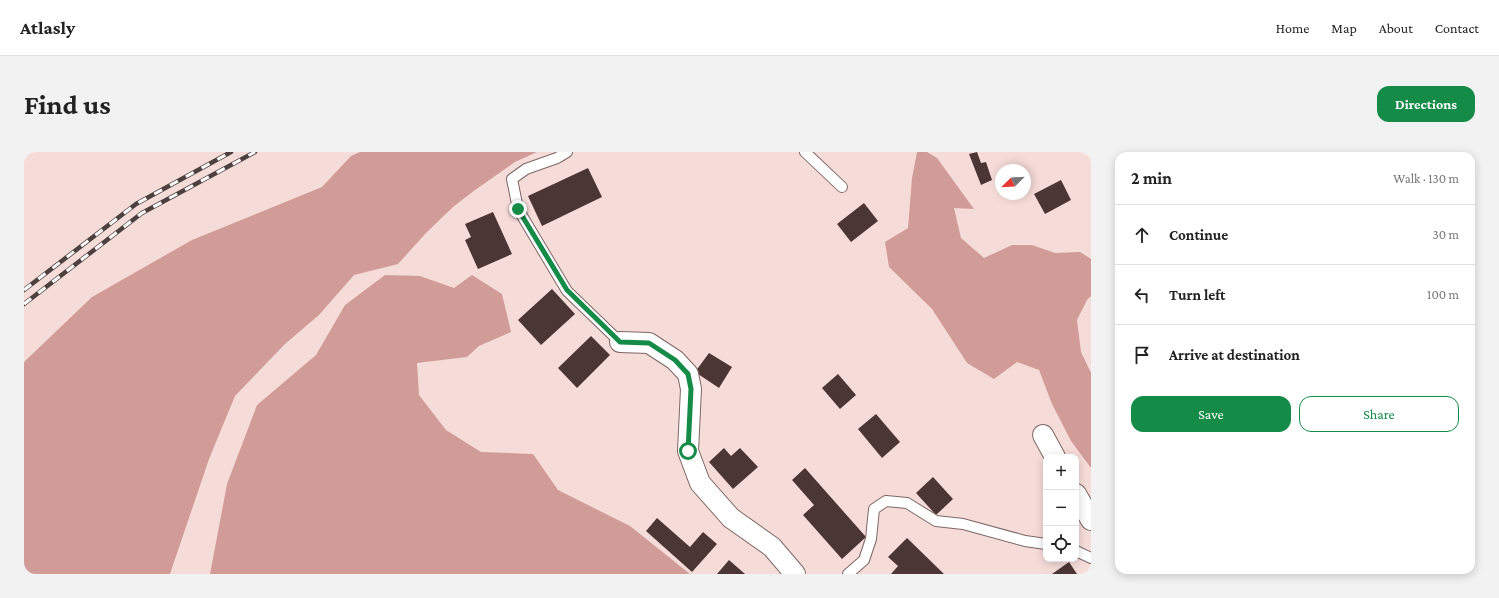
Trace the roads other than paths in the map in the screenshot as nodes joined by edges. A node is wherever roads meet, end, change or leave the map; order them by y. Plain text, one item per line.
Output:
1 (567, 152) edge
2 (805, 152) edge
3 (842, 187) dead end
4 (620, 342) joint
5 (1043, 435) dead end
6 (1053, 454) edge
7 (1079, 499) edge
8 (1091, 520) edge
9 (1043, 544) edge
10 (1079, 553) edge
11 (1091, 558) edge
12 (795, 574) edge
13 (848, 574) edge

1 - 4 lane
2 - 3 lane
4 - 12 street
5 - 6 street
7 - 8 street
9 - 13 lane
10 - 11 lane

